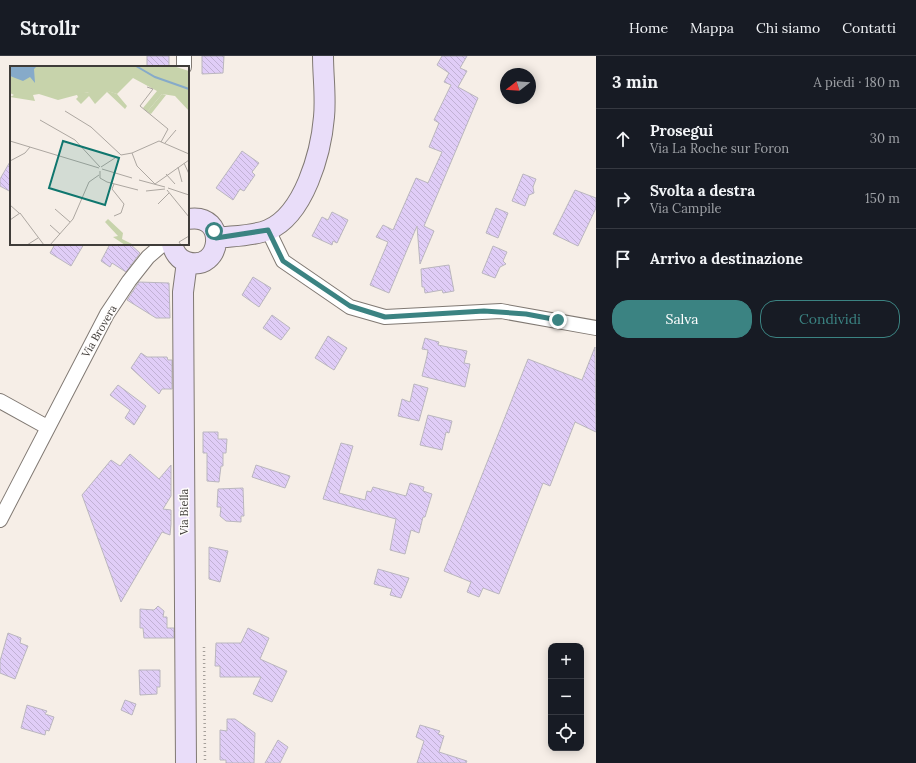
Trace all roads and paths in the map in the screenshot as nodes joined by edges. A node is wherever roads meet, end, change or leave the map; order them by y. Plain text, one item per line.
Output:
1 (322, 56) edge
2 (189, 218) edge
3 (268, 230) junction
4 (216, 238) junction
5 (162, 245) edge
6 (172, 245) edge
7 (187, 262) junction
8 (596, 328) edge
9 (0, 401) edge
10 (47, 427) junction
11 (0, 520) edge
12 (186, 763) edge

1 - 3 street
2 - 4 street
3 - 4 street
3 - 8 street
4 - 7 street
5 - 10 street, Via Brovera
6 - 7 street
7 - 12 street, Via Biella
9 - 10 street
10 - 11 street, Via Brovera

